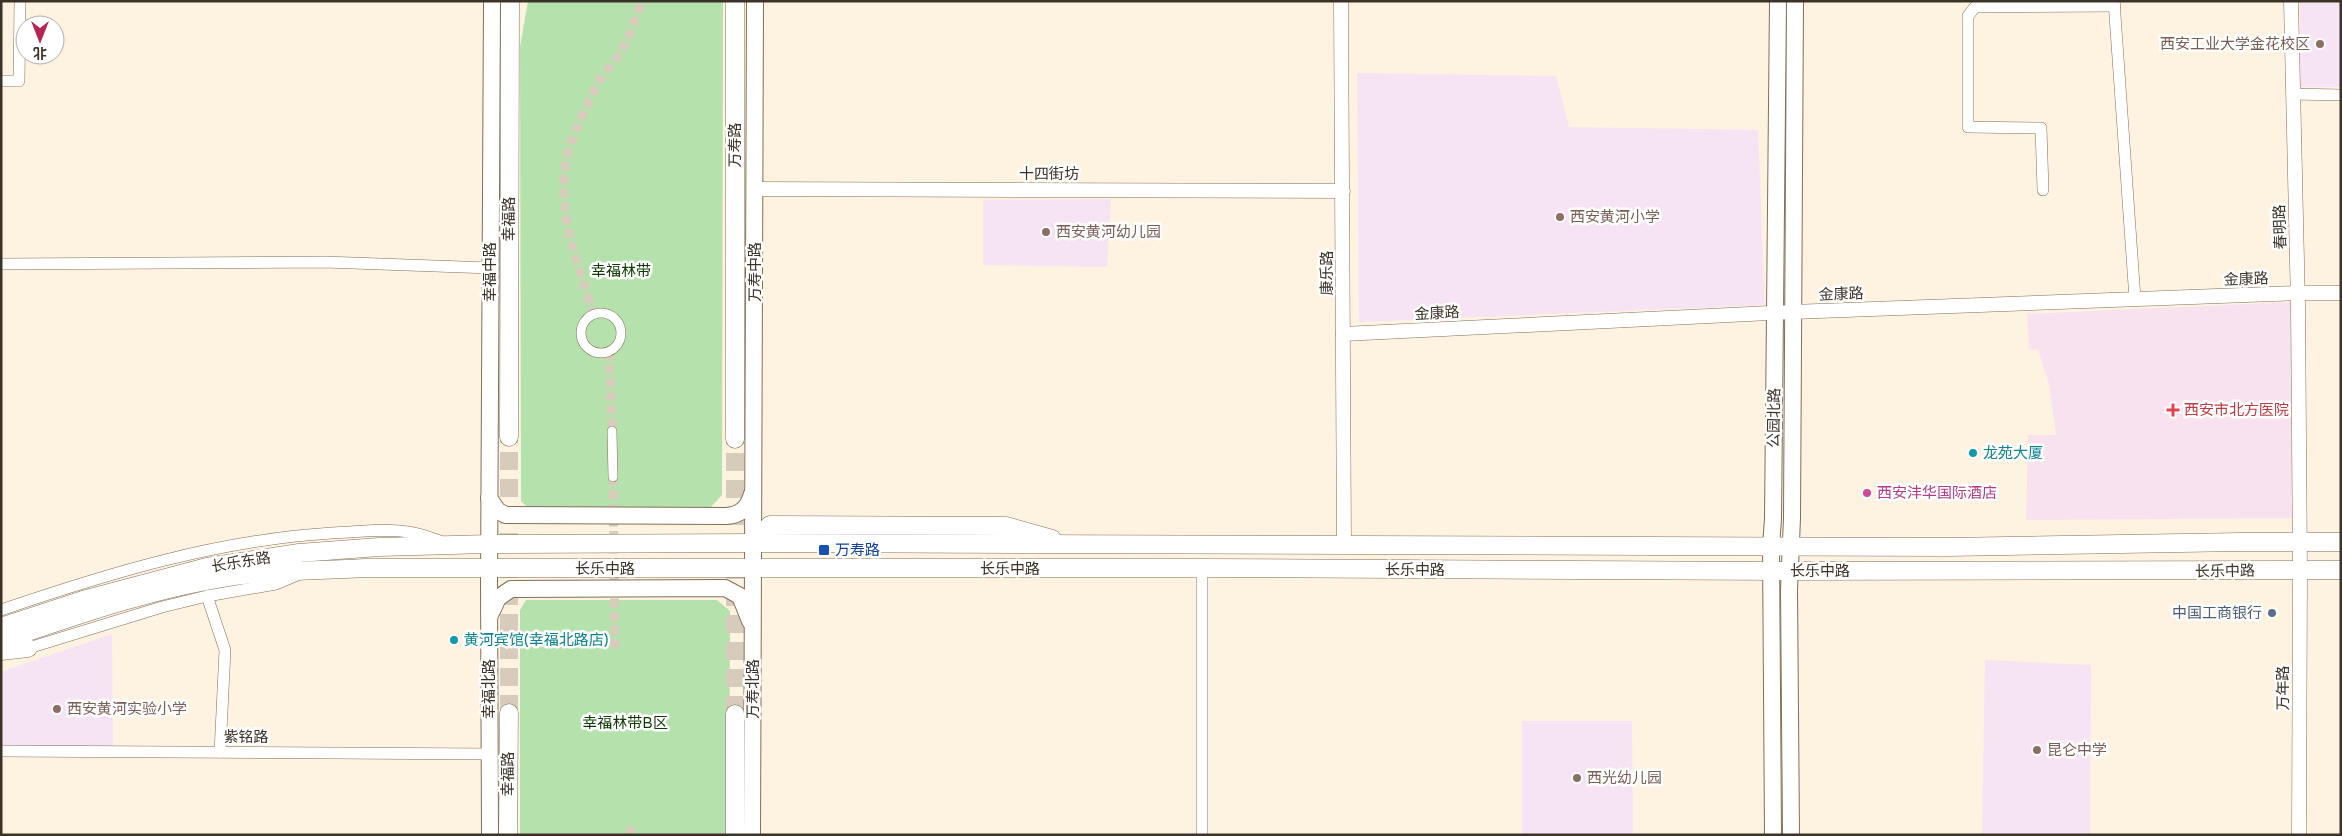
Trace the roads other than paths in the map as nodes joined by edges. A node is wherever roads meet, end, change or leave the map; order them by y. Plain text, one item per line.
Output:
1 (20, 1) edge
2 (492, 1) edge
3 (510, 1) edge
4 (735, 1) edge
5 (744, 1) edge
6 (755, 1) edge
7 (1341, 1) edge
8 (1778, 1) edge
9 (1796, 1) edge
10 (2291, 1) edge
11 (2115, 4) edge
12 (735, 53) junction
13 (1, 81) edge
14 (2292, 94) junction
15 (2341, 95) edge
16 (755, 189) junction
17 (2043, 190) dead end
18 (1343, 191) junction
19 (1, 264) edge
20 (490, 268) junction
21 (2298, 293) junction
22 (2341, 293) edge
23 (2135, 299) junction
24 (1792, 312) junction
25 (1776, 314) junction
26 (586, 320) joint
27 (1343, 334) junction
28 (612, 431) tunnel mouth
29 (509, 437) tunnel mouth
30 (735, 439) tunnel mouth
31 (613, 477) tunnel mouth
32 (754, 490) junction
33 (489, 498) junction
34 (2300, 542) junction
35 (2341, 542) edge
36 (754, 543) junction
37 (489, 544) junction
38 (452, 545) junction
39 (1131, 545) junction
40 (1344, 545) junction
41 (1771, 546) junction
42 (1790, 547) junction
43 (489, 568) junction
44 (754, 568) junction
45 (1202, 568) junction
46 (1132, 569) junction
47 (1772, 570) junction
48 (2300, 570) junction
49 (2341, 570) edge
50 (1790, 571) junction
51 (305, 572) junction
52 (207, 596) junction
53 (1, 610) edge
54 (489, 618) junction
55 (6, 624) edge
56 (754, 638) junction
57 (1, 641) edge
58 (28, 648) junction
59 (1, 651) edge
60 (1, 657) edge
61 (508, 713) tunnel mouth
62 (735, 714) tunnel mouth
63 (1, 751) edge
64 (220, 752) junction
65 (490, 754) junction
66 (490, 835) edge
67 (508, 835) edge
68 (735, 835) edge
69 (752, 835) edge
70 (1202, 835) edge
71 (1773, 835) edge
72 (1791, 835) edge
73 (2299, 835) edge

1 - 13 street
2 - 20 main road, 幸福中路
3 - 29 main road, 幸福路
4 - 12 main road, 万寿路
5 - 12 main road
6 - 16 main road, 万寿中路
7 - 18 street, 康乐路
8 - 25 main road, 公园北路
9 - 24 main road, 公园北路
10 - 14 street, 春明路
11 - 17 street
11 - 23 street
12 - 30 main road, 万寿路
14 - 15 street
14 - 21 street, 春明路
16 - 18 street, 十四街坊
16 - 32 main road, 万寿中路
18 - 27 street, 康乐路
19 - 20 street
20 - 33 main road, 幸福中路
21 - 22 street, 金康路
21 - 23 street, 金康路
21 - 34 street, 春明路
23 - 24 street, 金康路
24 - 25 street, 金康路
24 - 42 main road, 公园北路
25 - 27 street, 金康路
25 - 41 main road, 公园北路
26 - 26 street
27 - 40 street, 康乐路
28 - 31 street
32 - 33 main road
32 - 36 main road, 万寿中路
33 - 37 main road, 幸福中路
34 - 35 main road, 长乐中路
34 - 42 main road, 长乐中路
34 - 48 street, 万年路
36 - 37 main road, 长乐中路
36 - 39 main road, 长乐中路
36 - 44 main road, 万寿北路
37 - 38 main road, 长乐东路
37 - 43 main road, 幸福北路
38 - 53 street
38 - 55 main road, 长乐东路
39 - 40 main road, 长乐中路
39 - 46 main road
40 - 41 main road, 长乐中路
41 - 42 main road, 长乐中路
41 - 47 main road, 公园北路
42 - 50 main road, 公园北路
43 - 44 main road, 长乐中路
43 - 51 main road, 长乐东路
43 - 54 main road, 幸福北路
44 - 46 main road, 长乐中路
44 - 56 main road, 万寿北路
45 - 46 main road, 长乐中路
45 - 47 main road, 长乐中路
45 - 70 street
47 - 50 main road, 长乐中路
47 - 71 main road, 公园北路
48 - 49 main road, 长乐中路
48 - 50 main road, 长乐中路
48 - 73 street, 万年路
50 - 72 main road, 公园北路
51 - 52 street
51 - 57 main road, 长乐东路
52 - 58 street
52 - 64 street
54 - 56 main road
54 - 65 main road, 幸福北路
56 - 69 main road, 万寿北路
58 - 59 main road
58 - 60 street
61 - 67 main road, 幸福路
62 - 68 main road
63 - 64 street, 紫铭路
64 - 65 street, 紫铭路
65 - 66 main road, 幸福北路

